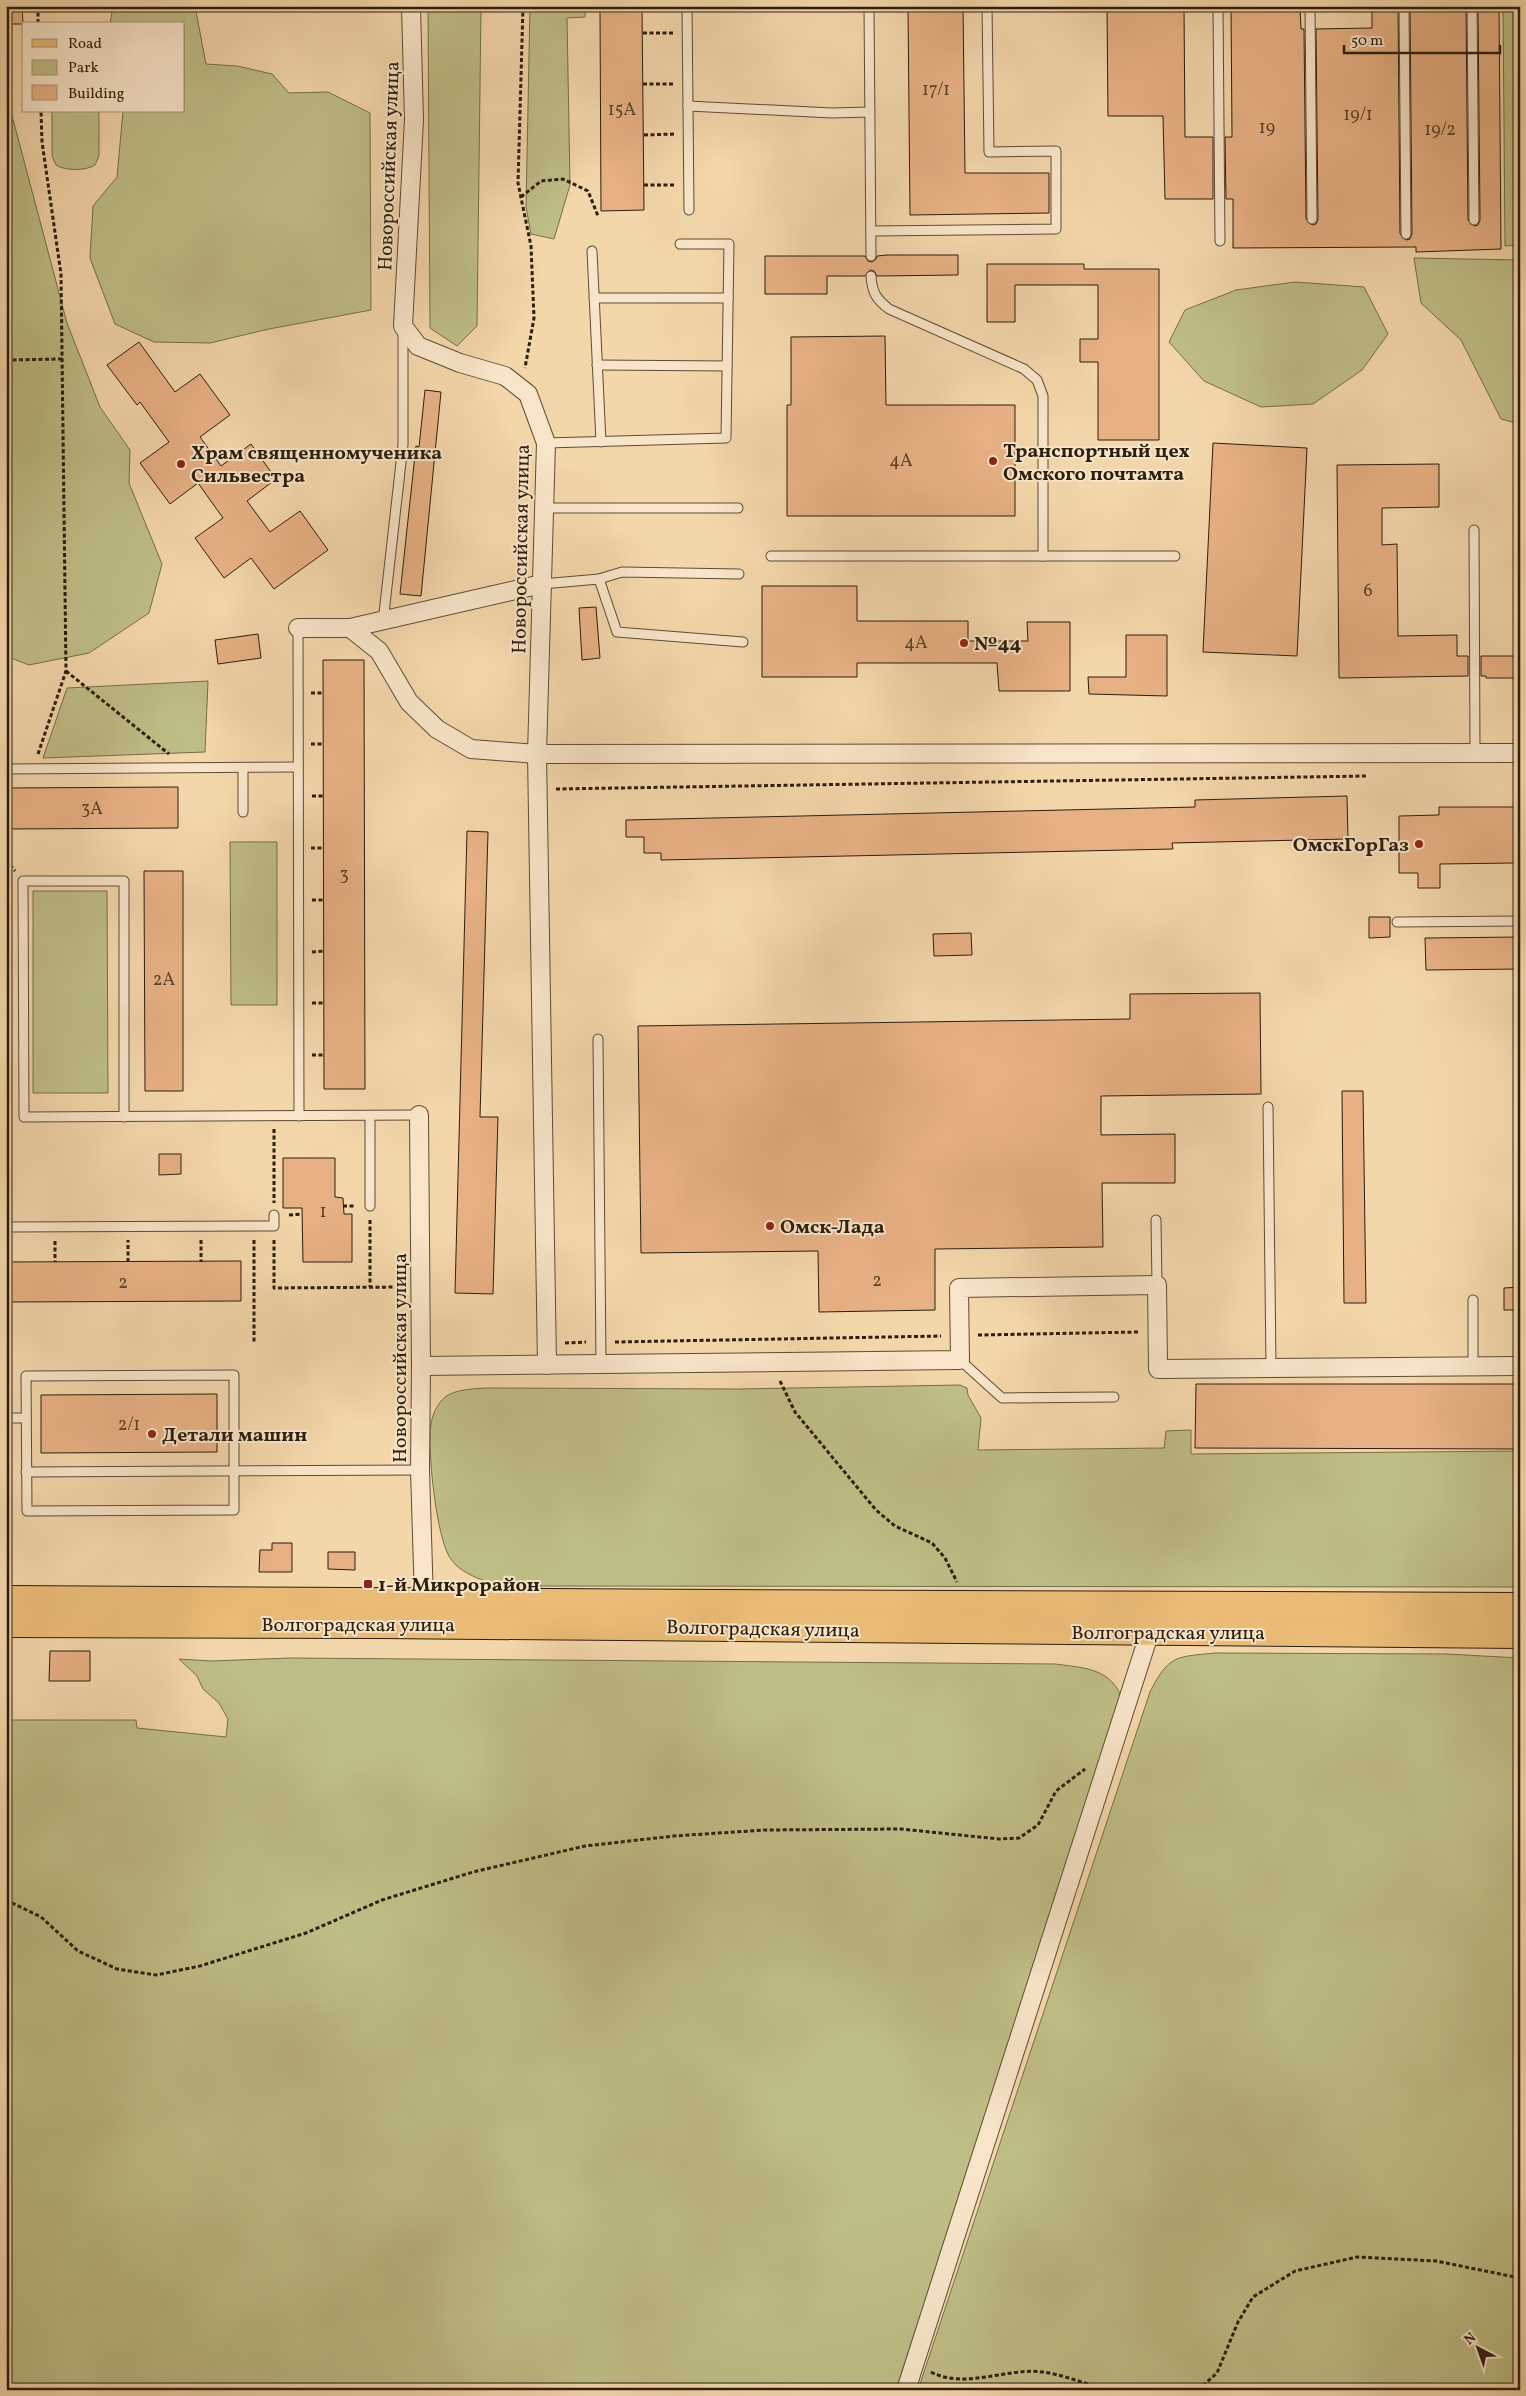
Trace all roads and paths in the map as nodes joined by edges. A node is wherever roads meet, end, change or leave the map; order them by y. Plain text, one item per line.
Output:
1 (38, 6) edge
2 (411, 6) edge
3 (523, 6) edge
4 (688, 6) edge
5 (869, 6) edge
6 (987, 6) edge
7 (1218, 6) edge
8 (1310, 6) edge
9 (1404, 6) edge
10 (1472, 6) edge
11 (38, 22) edge
12 (682, 33) dead end
13 (643, 34) dead end
14 (643, 84) dead end
15 (683, 84) dead end
16 (688, 106) junction
17 (41, 112) edge
18 (870, 112) junction
19 (683, 134) dead end
20 (644, 135) dead end
21 (644, 185) dead end
22 (689, 185) junction
23 (521, 197) junction
24 (689, 210) dead end
25 (598, 216) dead end
26 (1312, 219) dead end
27 (1474, 220) dead end
28 (871, 231) junction
29 (1406, 234) dead end
30 (1220, 241) dead end
31 (680, 244) dead end
32 (592, 251) dead end
33 (871, 256) dead end
34 (871, 276) dead end
35 (594, 298) junction
36 (728, 298) junction
37 (403, 326) junction
38 (62, 359) junction
39 (6, 360) edge
40 (597, 365) junction
41 (727, 366) junction
42 (521, 389) junction
43 (600, 442) junction
44 (546, 443) junction
45 (544, 508) junction
46 (738, 508) dead end
47 (1474, 530) dead end
48 (771, 556) dead end
49 (1043, 556) junction
50 (1175, 556) dead end
51 (739, 574) dead end
52 (599, 578) junction
53 (542, 584) junction
54 (383, 622) junction
55 (298, 628) joint
56 (350, 628) junction
57 (743, 642) dead end
58 (66, 671) junction
59 (1475, 753) junction
60 (1520, 753) edge
61 (537, 754) junction
62 (298, 767) junction
63 (186, 768) junction
64 (243, 768) junction
65 (6, 769) edge
66 (33, 769) junction
67 (1366, 776) dead end
68 (538, 789) junction
69 (243, 812) dead end
70 (1520, 921) edge
71 (1397, 922) dead end
72 (598, 1039) dead end
73 (1268, 1107) dead end
74 (419, 1115) joint
75 (274, 1116) junction
76 (299, 1116) junction
77 (370, 1116) junction
78 (124, 1117) junction
79 (344, 1206) dead end
80 (352, 1206) dead end
81 (370, 1206) joint
82 (302, 1214) dead end
83 (274, 1215) joint
84 (288, 1215) dead end
85 (1156, 1220) dead end
86 (274, 1226) junction
87 (6, 1227) edge
88 (201, 1234) dead end
89 (254, 1234) dead end
90 (128, 1248) dead end
91 (55, 1249) dead end
92 (55, 1262) dead end
93 (128, 1262) dead end
94 (201, 1262) dead end
95 (1157, 1285) junction
96 (370, 1287) junction
97 (420, 1287) junction
98 (1473, 1300) dead end
99 (1157, 1332) junction
100 (960, 1336) junction
101 (601, 1342) junction
102 (254, 1343) dead end
103 (547, 1343) junction
104 (960, 1360) junction
105 (773, 1362) junction
106 (601, 1364) junction
107 (548, 1365) junction
108 (1473, 1365) junction
109 (421, 1366) junction
110 (1520, 1366) edge
111 (1272, 1367) junction
112 (1114, 1397) dead end
113 (6, 1418) edge
114 (26, 1418) junction
115 (420, 1470) junction
116 (234, 1471) junction
117 (26, 1472) junction
118 (957, 1582) dead end
119 (6, 1600) edge
120 (424, 1601) junction
121 (1520, 1607) edge
122 (1153, 1620) junction
123 (6, 1622) edge
124 (1520, 1634) edge
125 (1106, 1762) junction
126 (6, 1900) edge
127 (1520, 2278) edge
128 (915, 2364) junction
129 (906, 2390) edge
130 (1106, 2390) edge
131 (1198, 2390) edge

1 - 11 path
2 - 37 street, Новороссийская улица
3 - 23 path
4 - 16 lane
5 - 18 lane
6 - 28 lane
7 - 30 lane
8 - 26 lane
9 - 29 lane
10 - 27 lane
12 - 13 path
14 - 15 path
16 - 18 lane
16 - 22 lane
17 - 38 path
18 - 28 lane
19 - 20 path
21 - 22 path
22 - 24 lane
23 - 25 path
23 - 42 path
28 - 33 lane
31 - 36 lane
32 - 35 lane
34 - 49 lane
35 - 36 lane
35 - 40 lane
36 - 41 lane
37 - 42 street, Новороссийская улица
37 - 54 lane
38 - 39 path
38 - 58 path
40 - 41 lane
40 - 43 lane
41 - 43 lane
42 - 44 street, Новороссийская улица
43 - 44 lane
44 - 45 street, Новороссийская улица
45 - 46 lane
45 - 53 street, Новороссийская улица
47 - 59 lane
48 - 49 lane
49 - 50 lane
51 - 52 lane
52 - 53 lane
52 - 57 lane
53 - 54 street
53 - 61 street, Новороссийская улица
54 - 56 street
55 - 56 street
55 - 62 lane
56 - 61 street
58 - 63 path
58 - 66 path
59 - 60 street
59 - 61 street
61 - 68 street, Новороссийская улица
62 - 64 lane
62 - 76 lane
63 - 64 lane
63 - 66 lane
64 - 69 lane
65 - 66 lane
67 - 68 path
68 - 103 street, Новороссийская улица
70 - 71 lane
72 - 101 lane
73 - 111 lane
74 - 77 lane
74 - 97 street, Новороссийская улица
75 - 76 lane
75 - 78 lane
75 - 83 path
76 - 77 lane
77 - 81 lane
78 - 78 lane
79 - 80 path
81 - 96 path
82 - 84 path
83 - 86 lane
85 - 95 lane
86 - 87 lane
86 - 96 path
88 - 94 path
89 - 102 path
90 - 93 path
91 - 92 path
95 - 99 street
95 - 100 street
96 - 97 path
97 - 109 street, Новороссийская улица
98 - 108 lane
99 - 100 path
99 - 111 street
100 - 101 path
100 - 104 street
101 - 103 path
101 - 106 lane
103 - 107 street, Новороссийская улица
104 - 105 street
104 - 112 lane
105 - 106 street
105 - 118 path
106 - 107 street
107 - 109 street
108 - 110 street
108 - 111 street
109 - 115 street, Новороссийская улица
113 - 114 lane
114 - 116 lane
114 - 117 lane
115 - 116 lane
115 - 120 street, Новороссийская улица
116 - 117 lane
116 - 117 lane
119 - 120 main road, Волгоградская улица
120 - 122 main road, Волгоградская улица
121 - 122 main road, Волгоградская улица
122 - 123 main road, Волгоградская улица
122 - 124 main road, Волгоградская улица
122 - 125 street
125 - 126 path
125 - 128 street
127 - 131 path
128 - 129 street
128 - 130 path

